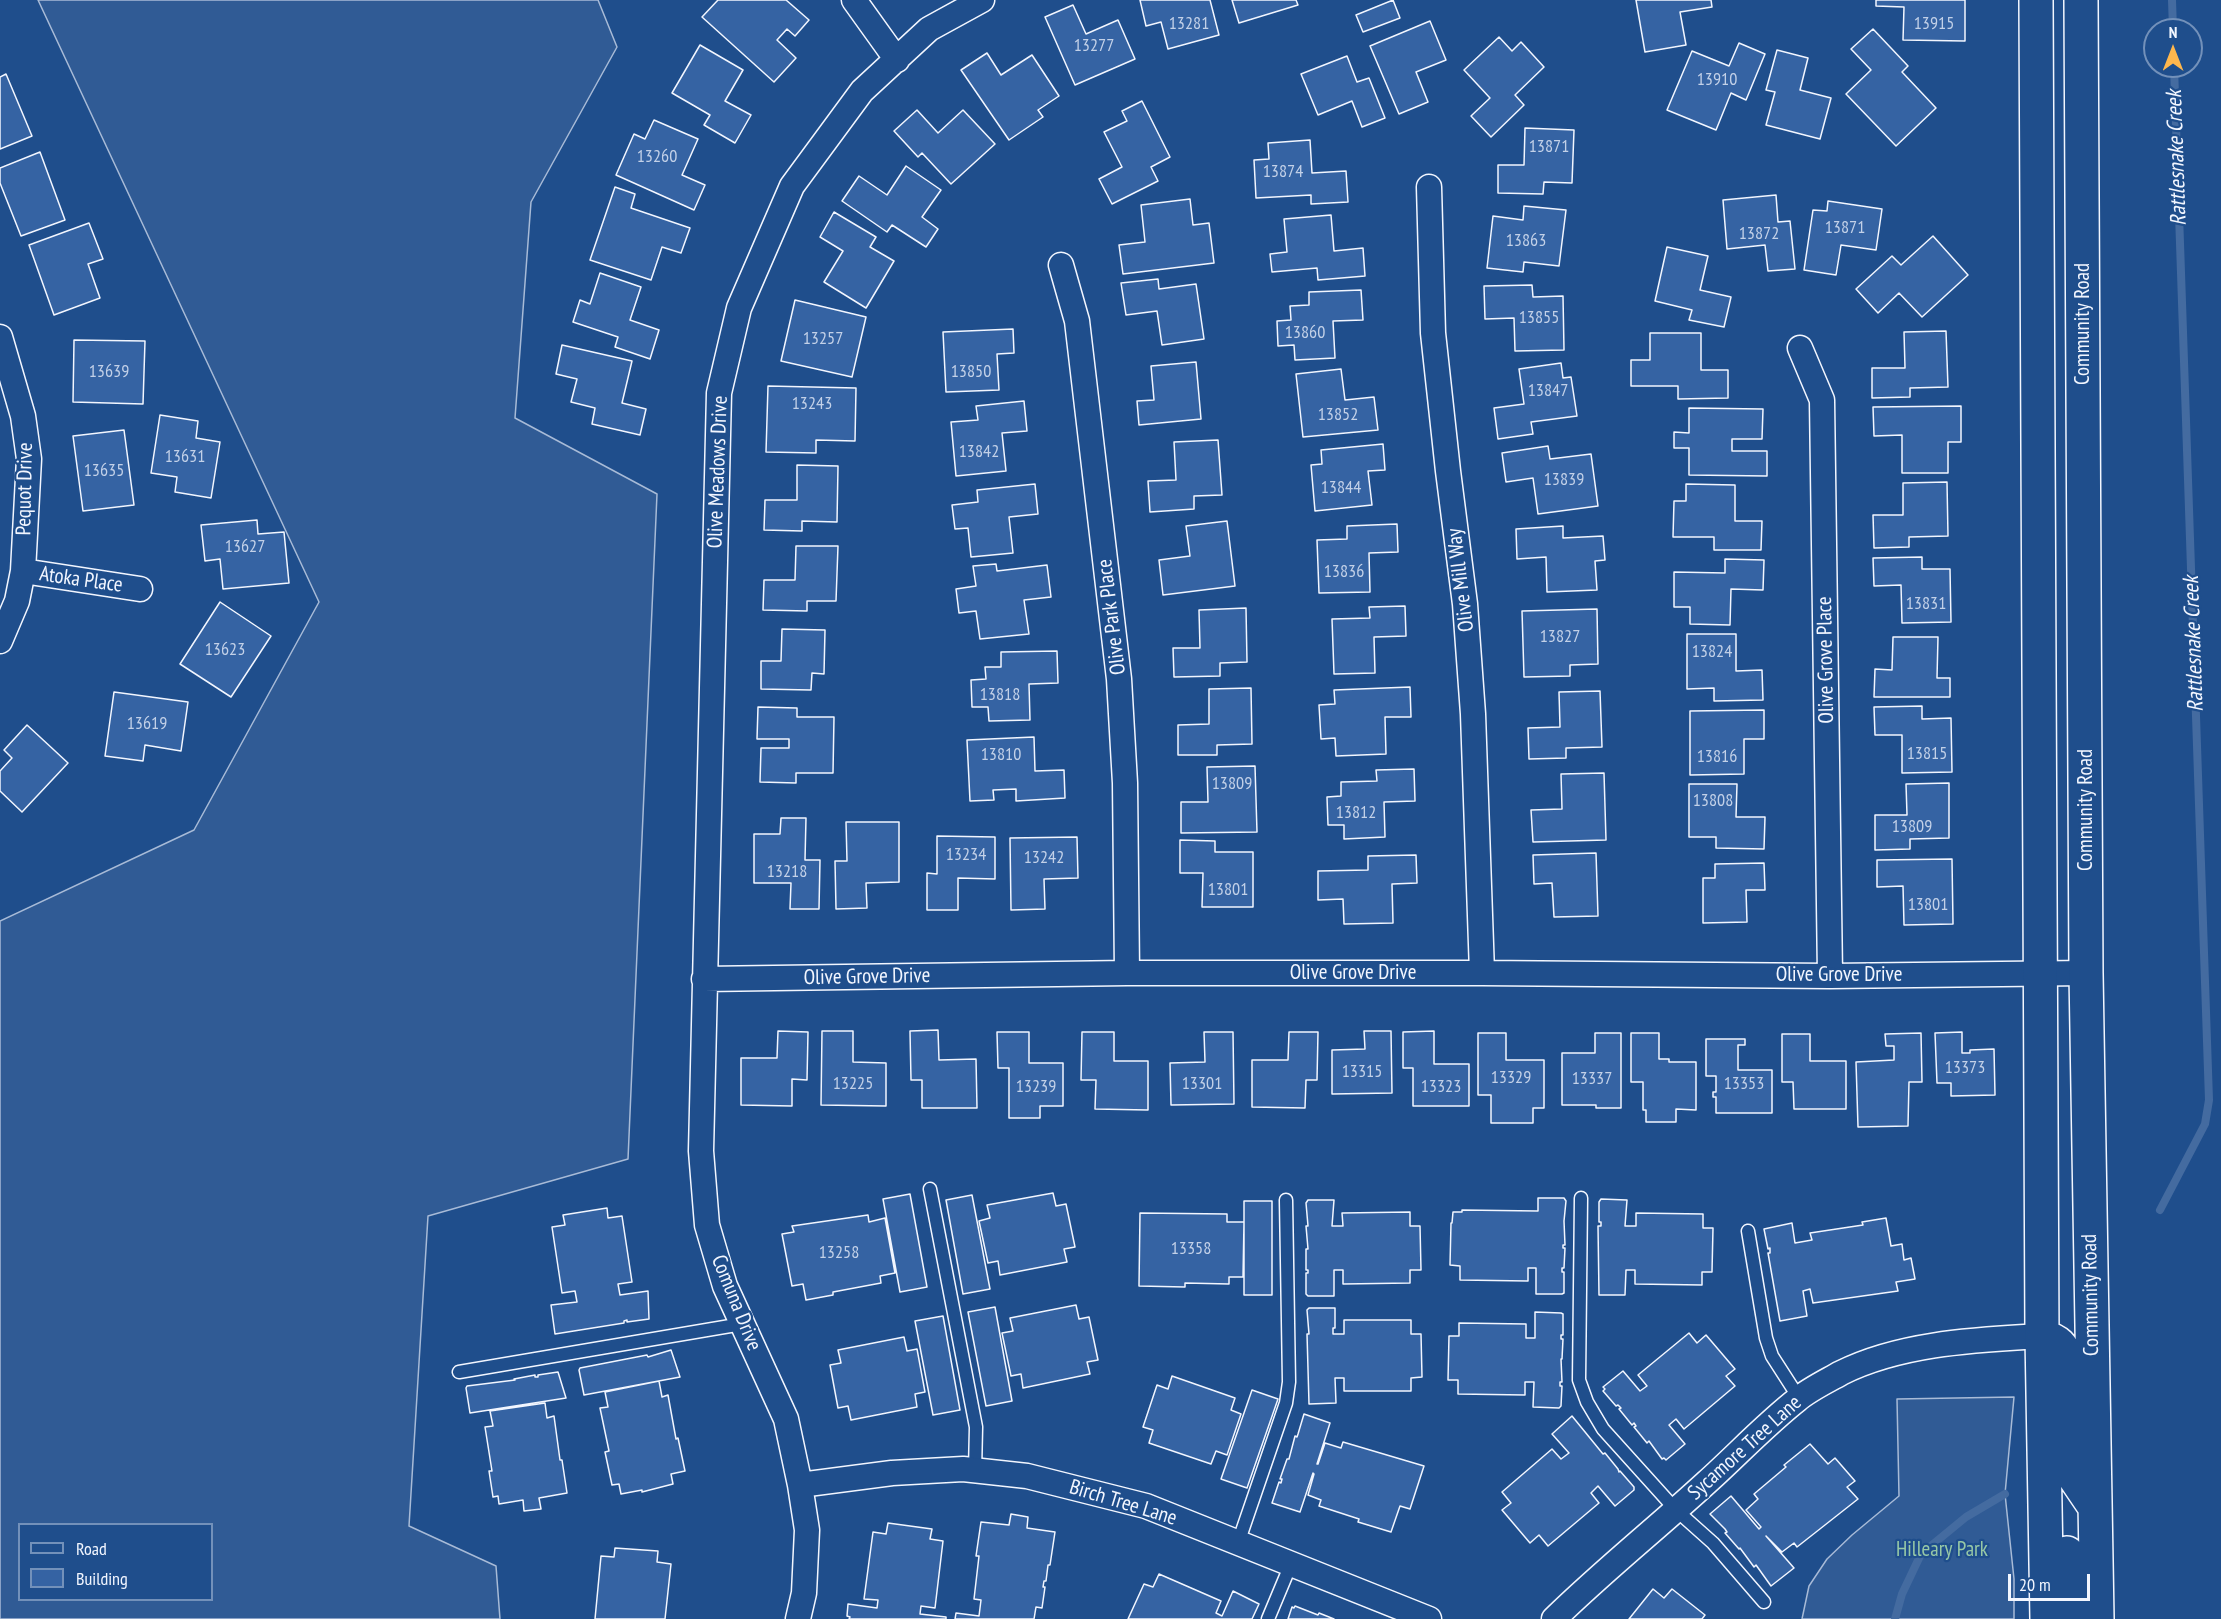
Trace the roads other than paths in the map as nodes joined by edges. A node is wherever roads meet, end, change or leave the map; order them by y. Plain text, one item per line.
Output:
1 (854, 0) edge
2 (982, 0) edge
3 (2036, 0) edge
4 (2081, 0) edge
5 (897, 60) junction
6 (1430, 187) dead end
7 (1061, 265) dead end
8 (0, 337) edge
9 (1800, 348) dead end
10 (23, 572) junction
11 (140, 589) dead end
12 (0, 641) edge
13 (1127, 973) junction
14 (1482, 973) junction
15 (2086, 973) junction
16 (2040, 974) junction
17 (1830, 976) junction
18 (704, 979) junction
19 (930, 1189) dead end
20 (1581, 1198) dead end
21 (1287, 1200) dead end
22 (1748, 1231) dead end
23 (742, 1324) junction
24 (2042, 1336) junction
25 (459, 1372) dead end
26 (1798, 1398) junction
27 (2043, 1451) junction
28 (975, 1471) junction
29 (801, 1485) junction
30 (2095, 1506) junction
31 (1676, 1510) junction
32 (1238, 1543) junction
33 (1291, 1564) junction
34 (1764, 1602) dead end
35 (798, 1619) edge
36 (1268, 1619) edge
37 (1429, 1619) edge
38 (1554, 1619) edge
39 (2047, 1619) edge
40 (2084, 1619) edge
41 (2097, 1619) edge

1 - 5 street
2 - 5 street, Olive Meadows Drive
3 - 16 main road
4 - 15 main road, Community Road
5 - 18 street, Olive Meadows Drive
6 - 14 street, Olive Mill Way
7 - 13 street, Olive Park Place
8 - 10 street, Pequot Drive
9 - 17 street, Olive Grove Place
10 - 11 street, Atoka Place
10 - 12 street, Pequot Drive
13 - 14 street, Olive Grove Drive
13 - 18 street, Olive Grove Drive
14 - 17 street, Olive Grove Drive
15 - 16 street, Olive Grove Drive
15 - 30 main road, Community Road
16 - 17 street, Olive Grove Drive
16 - 24 main road
18 - 23 street, Comuna Drive
19 - 28 lane
20 - 31 lane
21 - 32 lane
22 - 26 lane
23 - 25 lane
23 - 29 street, Comuna Drive
24 - 26 street, Sycamore Tree Lane
24 - 27 main road
24 - 30 main road
26 - 31 street, Sycamore Tree Lane
27 - 39 main road
27 - 40 main road
28 - 29 street, Birch Tree Lane
28 - 32 street, Birch Tree Lane
29 - 35 street, Comuna Drive
30 - 41 main road, Community Road
31 - 34 lane
31 - 38 street, Sycamore Tree Lane
32 - 33 street, Birch Tree Lane
33 - 36 lane
33 - 37 street, Birch Tree Lane

